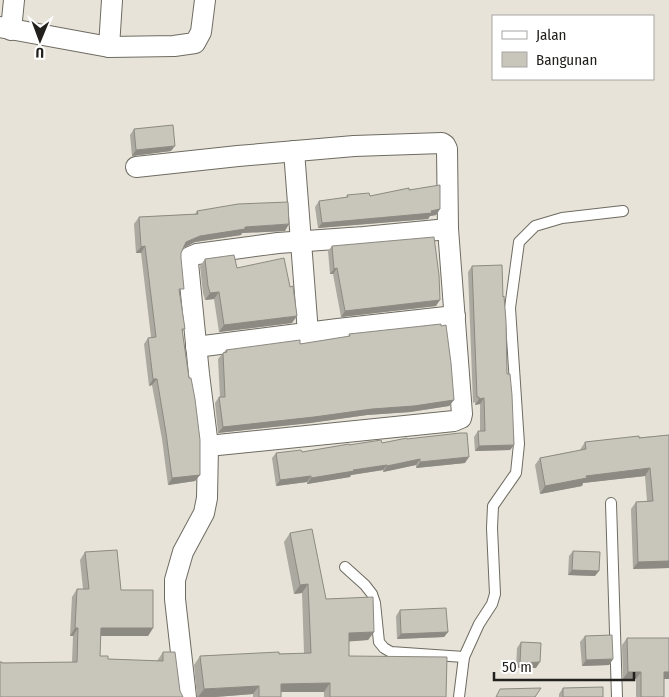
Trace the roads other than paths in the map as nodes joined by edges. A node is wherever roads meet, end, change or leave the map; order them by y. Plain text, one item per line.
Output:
1 (14, 0) edge
2 (112, 0) edge
3 (204, 0) edge
4 (6, 29) edge
5 (109, 46) junction
6 (294, 151) junction
7 (136, 167) dead end
8 (623, 211) dead end
9 (448, 229) junction
10 (300, 241) junction
11 (455, 316) junction
12 (308, 333) junction
13 (196, 347) junction
14 (208, 446) junction
15 (611, 503) dead end
16 (345, 568) dead end
17 (464, 657) junction
18 (186, 697) edge
19 (459, 697) edge
20 (617, 697) edge

1 - 4 street
2 - 5 street
3 - 5 street
4 - 5 street
6 - 7 street
6 - 9 street
6 - 10 street
8 - 17 lane
9 - 10 street
9 - 11 street
10 - 12 street
10 - 13 street
11 - 12 street
11 - 14 street
12 - 13 street
13 - 14 street
14 - 18 street
15 - 20 lane
16 - 17 lane
17 - 19 lane

